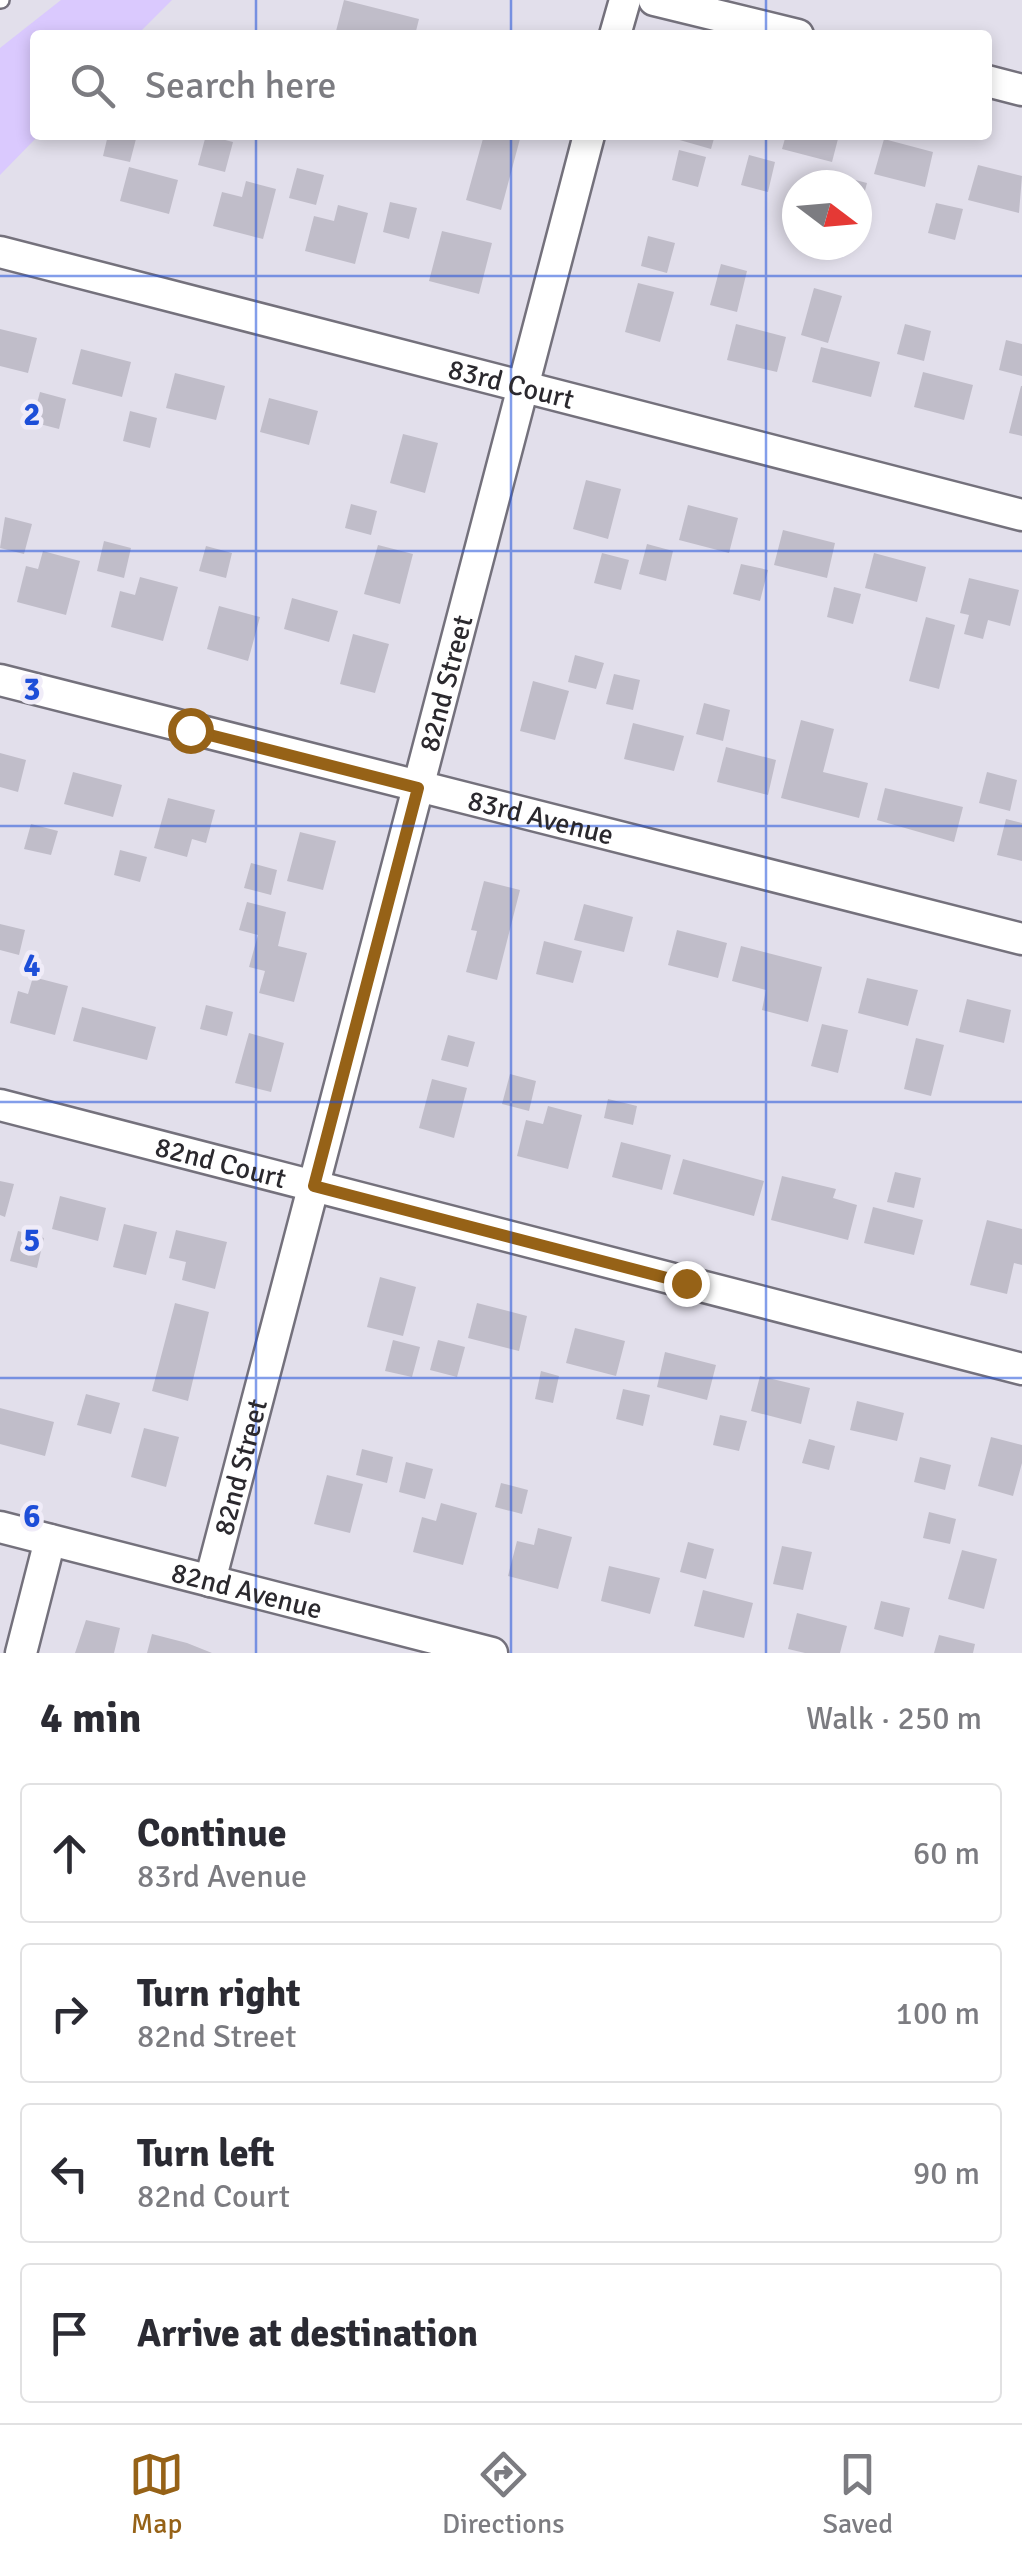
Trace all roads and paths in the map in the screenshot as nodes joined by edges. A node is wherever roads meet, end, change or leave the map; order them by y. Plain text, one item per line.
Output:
1 (624, 0) edge
2 (654, 0) edge
3 (617, 30) edge
4 (777, 30) edge
5 (992, 82) edge
6 (1022, 90) edge
7 (588, 140) edge
8 (0, 252) edge
9 (522, 389) junction
10 (1022, 515) edge
11 (0, 680) edge
12 (418, 788) junction
13 (1022, 939) edge
14 (0, 1105) edge
15 (314, 1186) junction
16 (1022, 1370) edge
17 (0, 1527) edge
18 (50, 1540) junction
19 (210, 1581) junction
20 (435, 1646) edge
21 (21, 1653) edge
22 (492, 1653) edge

1 - 3 street
2 - 4 street
5 - 6 street
7 - 9 street, 82nd Street
8 - 9 street, 83rd Court
9 - 10 street, 83rd Court
9 - 12 street, 82nd Street
11 - 12 street, 83rd Avenue
12 - 13 street, 83rd Avenue
12 - 15 street, 82nd Street
14 - 15 street, 82nd Court
15 - 16 street, 82nd Court
15 - 19 street, 82nd Street
17 - 18 street, 82nd Avenue
18 - 19 street, 82nd Avenue
18 - 21 street
19 - 20 street, 82nd Avenue
20 - 22 street, 82nd Avenue

